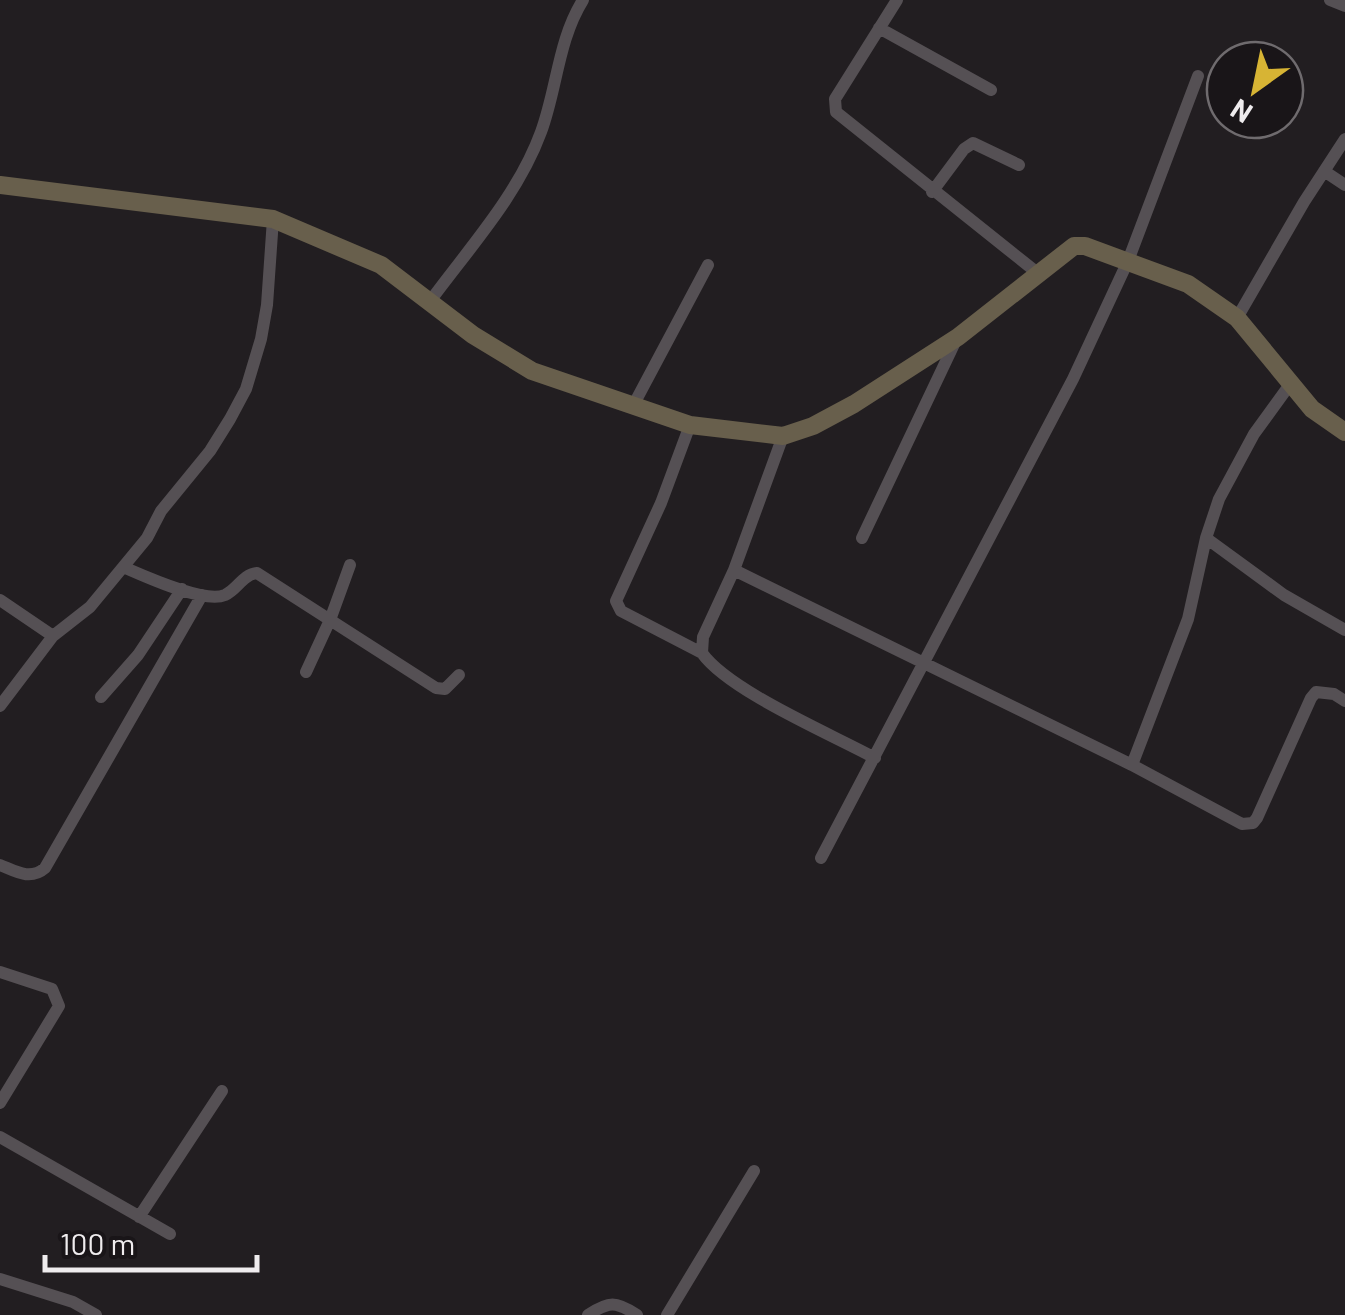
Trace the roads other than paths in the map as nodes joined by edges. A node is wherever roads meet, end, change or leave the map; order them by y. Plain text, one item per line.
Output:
1 (582, 0) edge
2 (896, 0) edge
3 (1330, 0) edge
4 (1345, 6) edge
5 (879, 28) junction
6 (1198, 76) dead end
7 (991, 90) dead end
8 (1345, 138) edge
9 (1018, 165) dead end
10 (1324, 171) junction
11 (1345, 184) edge
12 (0, 185) edge
13 (932, 192) junction
14 (273, 220) junction
15 (1128, 261) junction
16 (708, 264) dead end
17 (1040, 275) junction
18 (431, 300) junction
19 (1237, 318) junction
20 (958, 337) junction
21 (1290, 383) junction
22 (634, 404) junction
23 (690, 425) junction
24 (1345, 432) edge
25 (783, 436) junction
26 (862, 538) dead end
27 (1206, 538) junction
28 (350, 565) dead end
29 (123, 567) junction
30 (734, 570) junction
31 (182, 589) junction
32 (202, 595) junction
33 (0, 600) edge
34 (330, 620) junction
35 (1345, 630) edge
36 (53, 636) junction
37 (702, 653) junction
38 (923, 662) junction
39 (306, 672) dead end
40 (459, 675) dead end
41 (101, 697) dead end
42 (1345, 700) edge
43 (0, 706) edge
44 (875, 758) junction
45 (1132, 765) junction
46 (821, 858) dead end
47 (0, 864) edge
48 (0, 972) edge
49 (222, 1091) dead end
50 (0, 1103) edge
51 (0, 1137) edge
52 (754, 1171) dead end
53 (139, 1217) junction
54 (170, 1234) dead end
55 (0, 1279) edge
56 (96, 1315) edge
57 (588, 1315) edge
58 (637, 1315) edge
59 (667, 1315) edge

1 - 18 street
2 - 5 street
3 - 4 street
5 - 7 street
5 - 13 street
6 - 15 street
8 - 10 street
9 - 13 street
10 - 11 street
10 - 19 street
12 - 14 street
13 - 17 street
14 - 18 street
14 - 29 street
15 - 17 street
15 - 19 street
15 - 38 street
16 - 22 street
17 - 20 street
18 - 22 street
19 - 21 street
20 - 25 street
20 - 26 street
21 - 24 street
21 - 27 street
22 - 23 street
23 - 25 street
23 - 37 street
25 - 30 street
27 - 35 street
27 - 45 street
28 - 34 street
29 - 31 street
29 - 36 street
30 - 37 street
30 - 38 street
31 - 32 street
31 - 41 street
32 - 34 street
32 - 47 street
33 - 36 street
34 - 39 street
34 - 40 street
36 - 43 street
37 - 44 street
38 - 44 street
38 - 45 street
42 - 45 street
44 - 46 street
48 - 50 street
49 - 53 street
51 - 53 street
52 - 59 street
53 - 54 street
55 - 56 street
57 - 58 street

